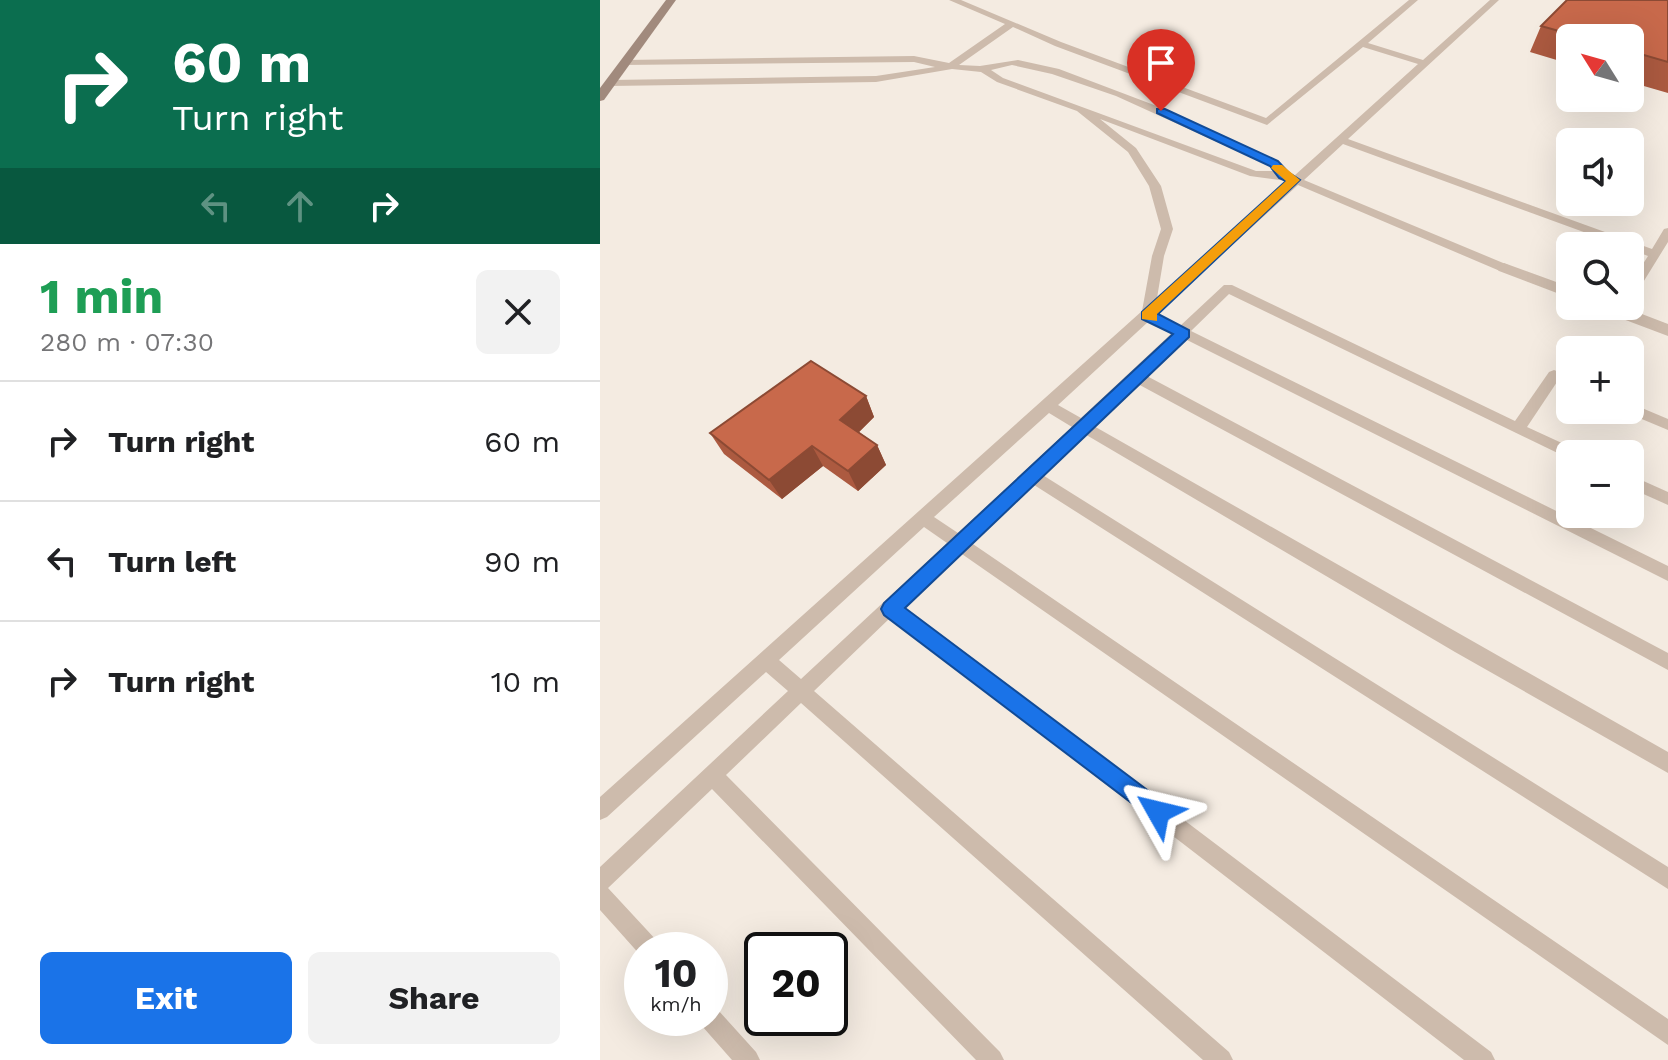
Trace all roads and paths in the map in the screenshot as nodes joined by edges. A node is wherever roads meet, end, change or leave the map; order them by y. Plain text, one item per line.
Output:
1 (671, 0) edge
2 (953, 0) edge
3 (1414, 0) edge
4 (1495, 0) edge
5 (1012, 23) junction
6 (1361, 44) junction
7 (625, 63) junction
8 (1424, 63) junction
9 (950, 67) junction
10 (983, 69) junction
11 (610, 83) junction
12 (600, 97) edge
13 (1080, 108) junction
14 (1339, 139) junction
15 (1289, 177) junction
16 (1668, 232) edge
17 (1655, 254) junction
18 (1504, 268) joint
19 (1644, 272) edge
20 (1556, 288) edge
21 (1148, 315) junction
22 (1644, 320) edge
23 (1668, 330) edge
24 (1183, 333) junction
25 (1556, 376) edge
26 (1137, 377) junction
27 (1048, 406) junction
28 (1644, 414) edge
29 (1668, 425) edge
30 (1084, 427) junction
31 (1518, 429) junction
32 (1556, 447) edge
33 (1032, 476) junction
34 (1644, 488) edge
35 (1668, 499) edge
36 (923, 518) junction
37 (960, 543) junction
38 (1668, 574) edge
39 (891, 609) junction
40 (766, 660) junction
41 (1668, 662) edge
42 (802, 693) junction
43 (1668, 763) edge
44 (713, 776) junction
45 (600, 810) edge
46 (1668, 879) edge
47 (600, 881) edge
48 (600, 894) edge
49 (634, 932) edge
50 (1668, 1033) edge
51 (726, 1036) edge
52 (748, 1060) edge
53 (992, 1060) edge
54 (1221, 1060) edge
55 (1483, 1060) edge

1 - 7 main road
2 - 5 lane
3 - 6 lane
4 - 8 lane
5 - 6 lane
5 - 9 lane
6 - 8 lane
7 - 9 lane
7 - 11 main road
8 - 14 lane
9 - 10 lane
9 - 11 lane
10 - 13 lane
10 - 15 lane
11 - 12 main road
13 - 15 lane
13 - 21 lane
14 - 15 lane
14 - 17 lane
15 - 18 lane
15 - 21 lane
16 - 17 lane
17 - 19 lane
18 - 20 street
21 - 24 lane
21 - 27 lane
22 - 23 street
24 - 26 lane
24 - 31 lane
24 - 38 lane
25 - 31 lane
26 - 30 lane
26 - 41 lane
27 - 30 lane
27 - 36 lane
28 - 29 lane
30 - 33 lane
30 - 43 lane
31 - 32 lane
33 - 37 lane
33 - 46 lane
34 - 35 lane
36 - 37 lane
36 - 40 lane
37 - 39 lane
37 - 50 lane
39 - 42 lane
39 - 55 lane
40 - 42 lane
40 - 45 lane
42 - 44 lane
42 - 54 lane
44 - 47 lane
44 - 53 lane
48 - 49 lane
51 - 52 lane

